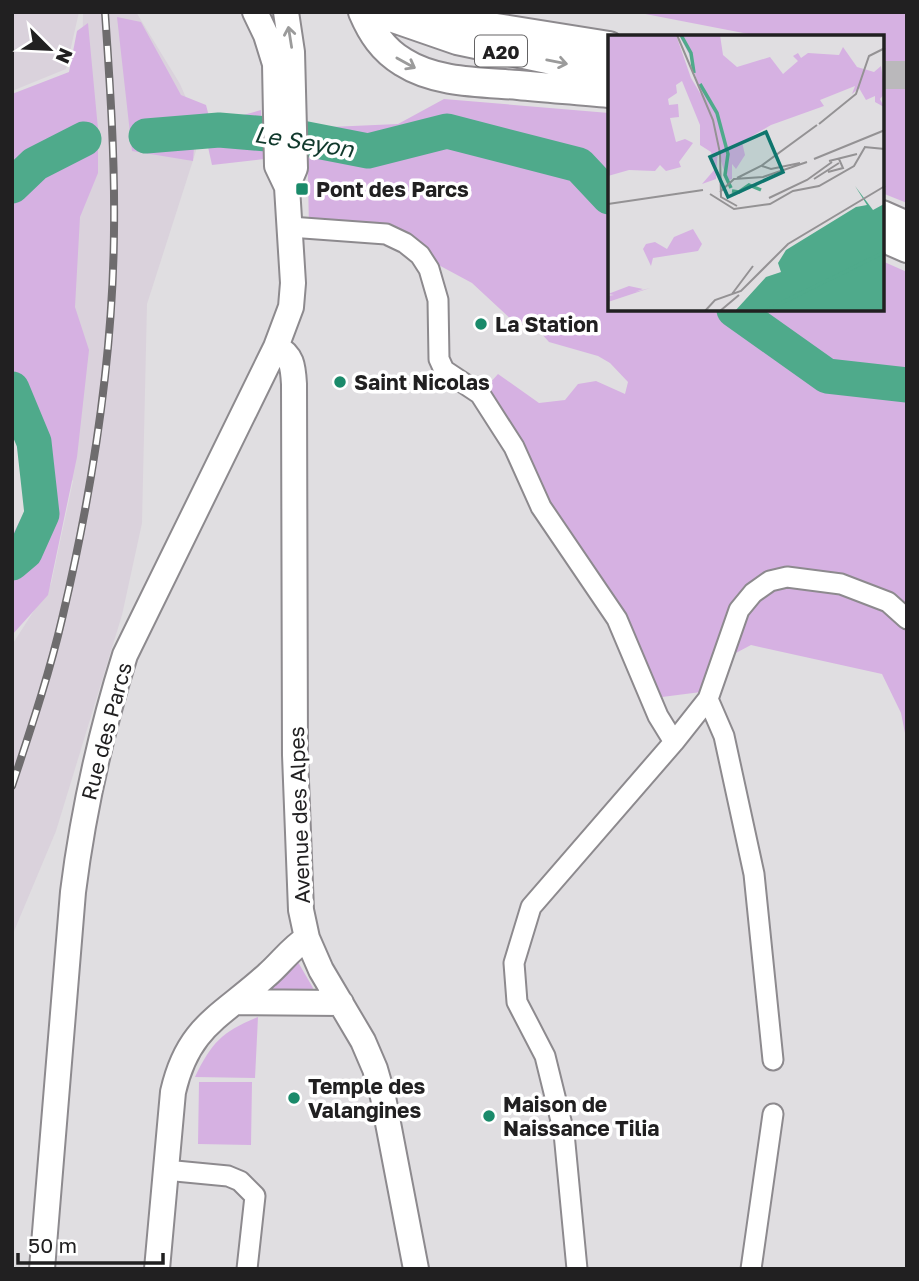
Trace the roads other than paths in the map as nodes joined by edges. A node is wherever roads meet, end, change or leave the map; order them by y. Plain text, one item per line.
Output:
1 (255, 12) edge
2 (286, 12) edge
3 (363, 12) edge
4 (432, 12) edge
5 (487, 12) edge
6 (386, 16) edge
7 (560, 38) junction
8 (608, 46) edge
9 (608, 72) edge
10 (608, 93) edge
11 (285, 117) junction
12 (884, 216) edge
13 (907, 226) edge
14 (289, 227) junction
15 (884, 238) edge
16 (907, 248) edge
17 (276, 347) junction
18 (907, 619) edge
19 (708, 699) junction
20 (674, 742) junction
21 (307, 938) junction
22 (235, 1002) junction
23 (341, 1003) junction
24 (773, 1060) dead end
25 (773, 1114) dead end
26 (165, 1170) junction
27 (41, 1269) edge
28 (157, 1269) edge
29 (247, 1269) edge
30 (416, 1269) edge
31 (577, 1269) edge
32 (751, 1269) edge

1 - 11 main road, Rue des Parcs
11 -> 2 main road, Rue des Parcs
3 -> 10 highway
4 - 7 highway, A20
5 - 7 highway
6 -> 9 highway, A20
7 - 8 highway, A20
11 - 14 main road, Rue des Parcs
12 - 13 highway
14 - 17 main road, Rue des Parcs
14 - 20 street
15 - 16 highway
17 - 21 main road, Avenue des Alpes
17 - 27 main road, Rue des Parcs
18 - 19 street
19 - 20 street
19 - 24 street
20 - 31 street
21 - 22 main road
21 - 23 main road, Avenue des Alpes
22 - 23 main road
22 - 26 main road
23 - 30 main road, Avenue des Alpes
25 - 32 street
26 - 28 main road
26 - 29 street

